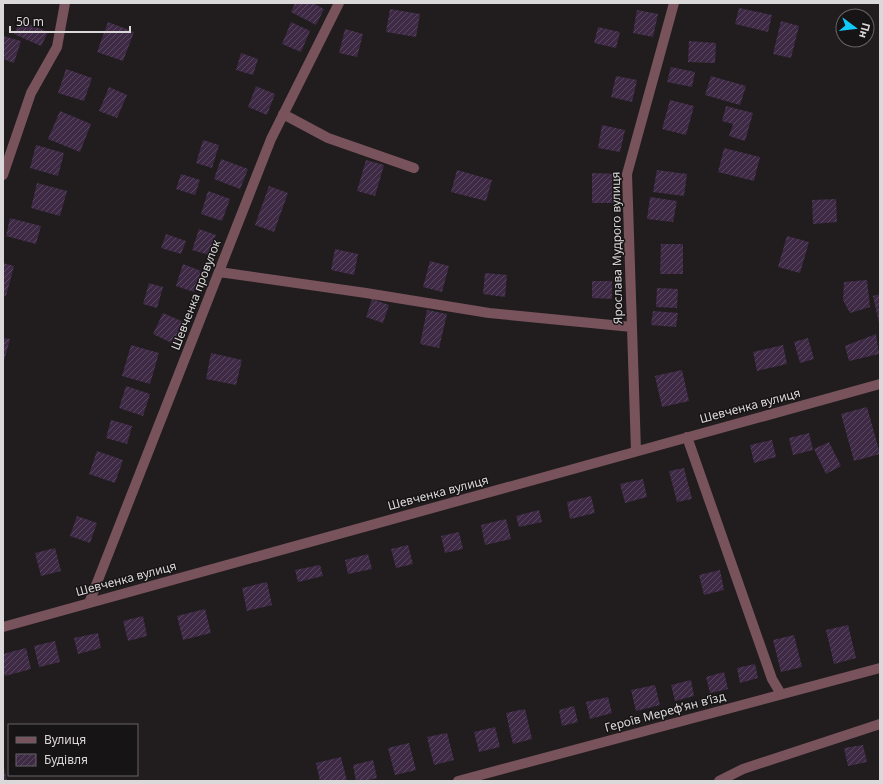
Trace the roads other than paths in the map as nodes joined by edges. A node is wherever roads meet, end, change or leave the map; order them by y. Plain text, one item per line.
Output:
1 (65, 3) edge
2 (339, 3) edge
3 (674, 3) edge
4 (283, 114) junction
5 (414, 168) dead end
6 (3, 175) edge
7 (219, 272) junction
8 (632, 328) junction
9 (880, 384) edge
10 (687, 437) junction
11 (636, 451) junction
12 (89, 603) junction
13 (3, 627) edge
14 (880, 668) edge
15 (781, 694) junction
16 (880, 724) edge
17 (458, 781) edge
18 (719, 781) edge

1 - 6 street
2 - 4 street, Шевченка провулок
3 - 8 street, Ярослава Мудрого вулиця
4 - 5 street
4 - 7 street, Шевченка провулок
7 - 8 street
7 - 12 street, Шевченка провулок
8 - 11 street, Ярослава Мудрого вулиця
9 - 10 street, Шевченка вулиця
10 - 11 street, Шевченка вулиця
10 - 15 street
11 - 12 street, Шевченка вулиця
12 - 13 street, Шевченка вулиця
14 - 15 street, Героїв Мерефʼян вʼїзд
15 - 17 street, Героїв Мерефʼян вʼїзд
16 - 18 street

